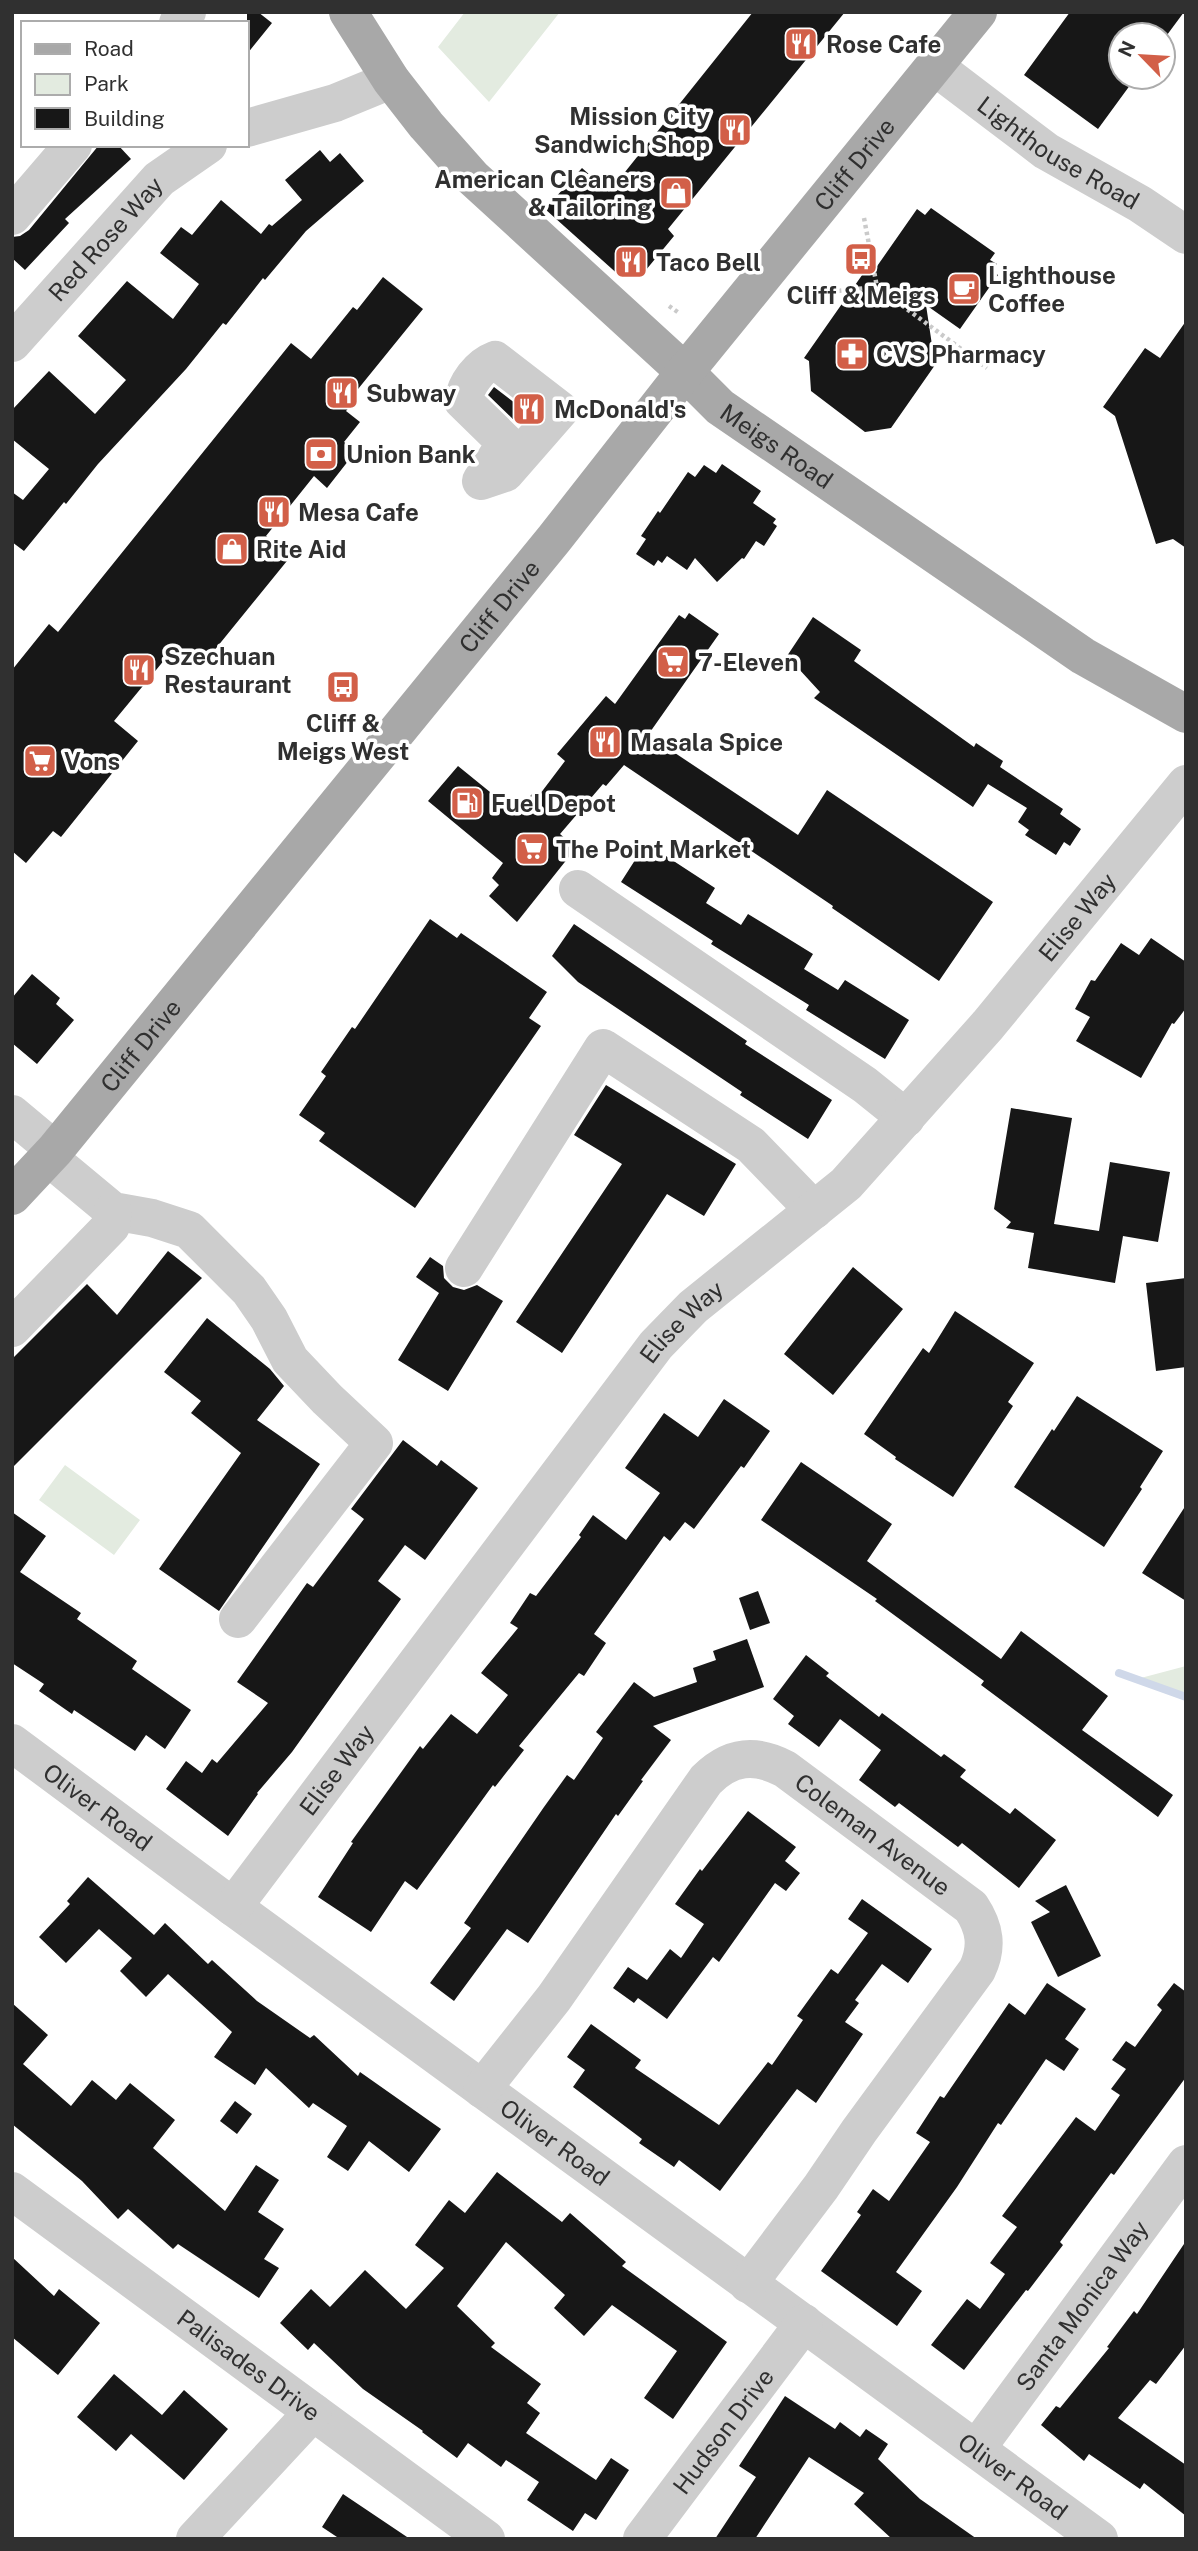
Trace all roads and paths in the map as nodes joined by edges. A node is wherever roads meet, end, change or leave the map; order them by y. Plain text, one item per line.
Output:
1 (348, 12) edge
2 (978, 12) edge
3 (934, 66) junction
4 (391, 80) junction
5 (248, 128) edge
6 (71, 147) edge
7 (205, 147) edge
8 (12, 216) edge
9 (864, 218) dead end
10 (1186, 235) edge
11 (877, 287) junction
12 (817, 293) dead end
13 (669, 306) dead end
14 (678, 313) dead end
15 (13, 339) edge
16 (987, 368) dead end
17 (685, 372) junction
18 (1186, 714) edge
19 (1186, 784) edge
20 (578, 889) dead end
21 (12, 1114) edge
22 (906, 1118) junction
23 (51, 1153) junction
24 (12, 1196) edge
25 (814, 1210) junction
26 (113, 1211) junction
27 (464, 1268) dead end
28 (12, 1328) edge
29 (238, 1619) dead end
30 (12, 1743) edge
31 (233, 1907) junction
32 (482, 2089) junction
33 (1186, 2164) edge
34 (15, 2198) edge
35 (748, 2284) junction
36 (804, 2323) junction
37 (313, 2412) junction
38 (977, 2448) junction
39 (195, 2539) edge
40 (486, 2539) edge
41 (642, 2539) edge
42 (1099, 2539) edge

1 - 4 main road, Meigs Road
2 - 3 main road, Cliff Drive
3 - 10 street, Lighthouse Road
3 - 17 main road, Cliff Drive
4 - 5 street
4 - 17 main road, Meigs Road
6 - 8 street
7 - 15 street, Red Rose Way
9 - 11 path
11 - 12 path
11 - 16 path
13 - 14 path
17 - 18 main road, Meigs Road
17 - 23 main road, Cliff Drive
19 - 22 street, Elise Way
20 - 22 street
21 - 23 street
22 - 25 street, Elise Way
23 - 24 main road, Cliff Drive
23 - 26 street
25 - 27 street
25 - 31 street, Elise Way
26 - 28 street
26 - 29 street
30 - 31 street, Oliver Road
31 - 32 street, Oliver Road
32 - 35 street, Oliver Road
32 - 35 street, Coleman Avenue
33 - 38 street, Santa Monica Way
34 - 37 street, Palisades Drive
35 - 36 street, Oliver Road
36 - 38 street, Oliver Road
36 - 41 street, Hudson Drive
37 - 39 street
37 - 40 street, Palisades Drive
38 - 42 street, Oliver Road

